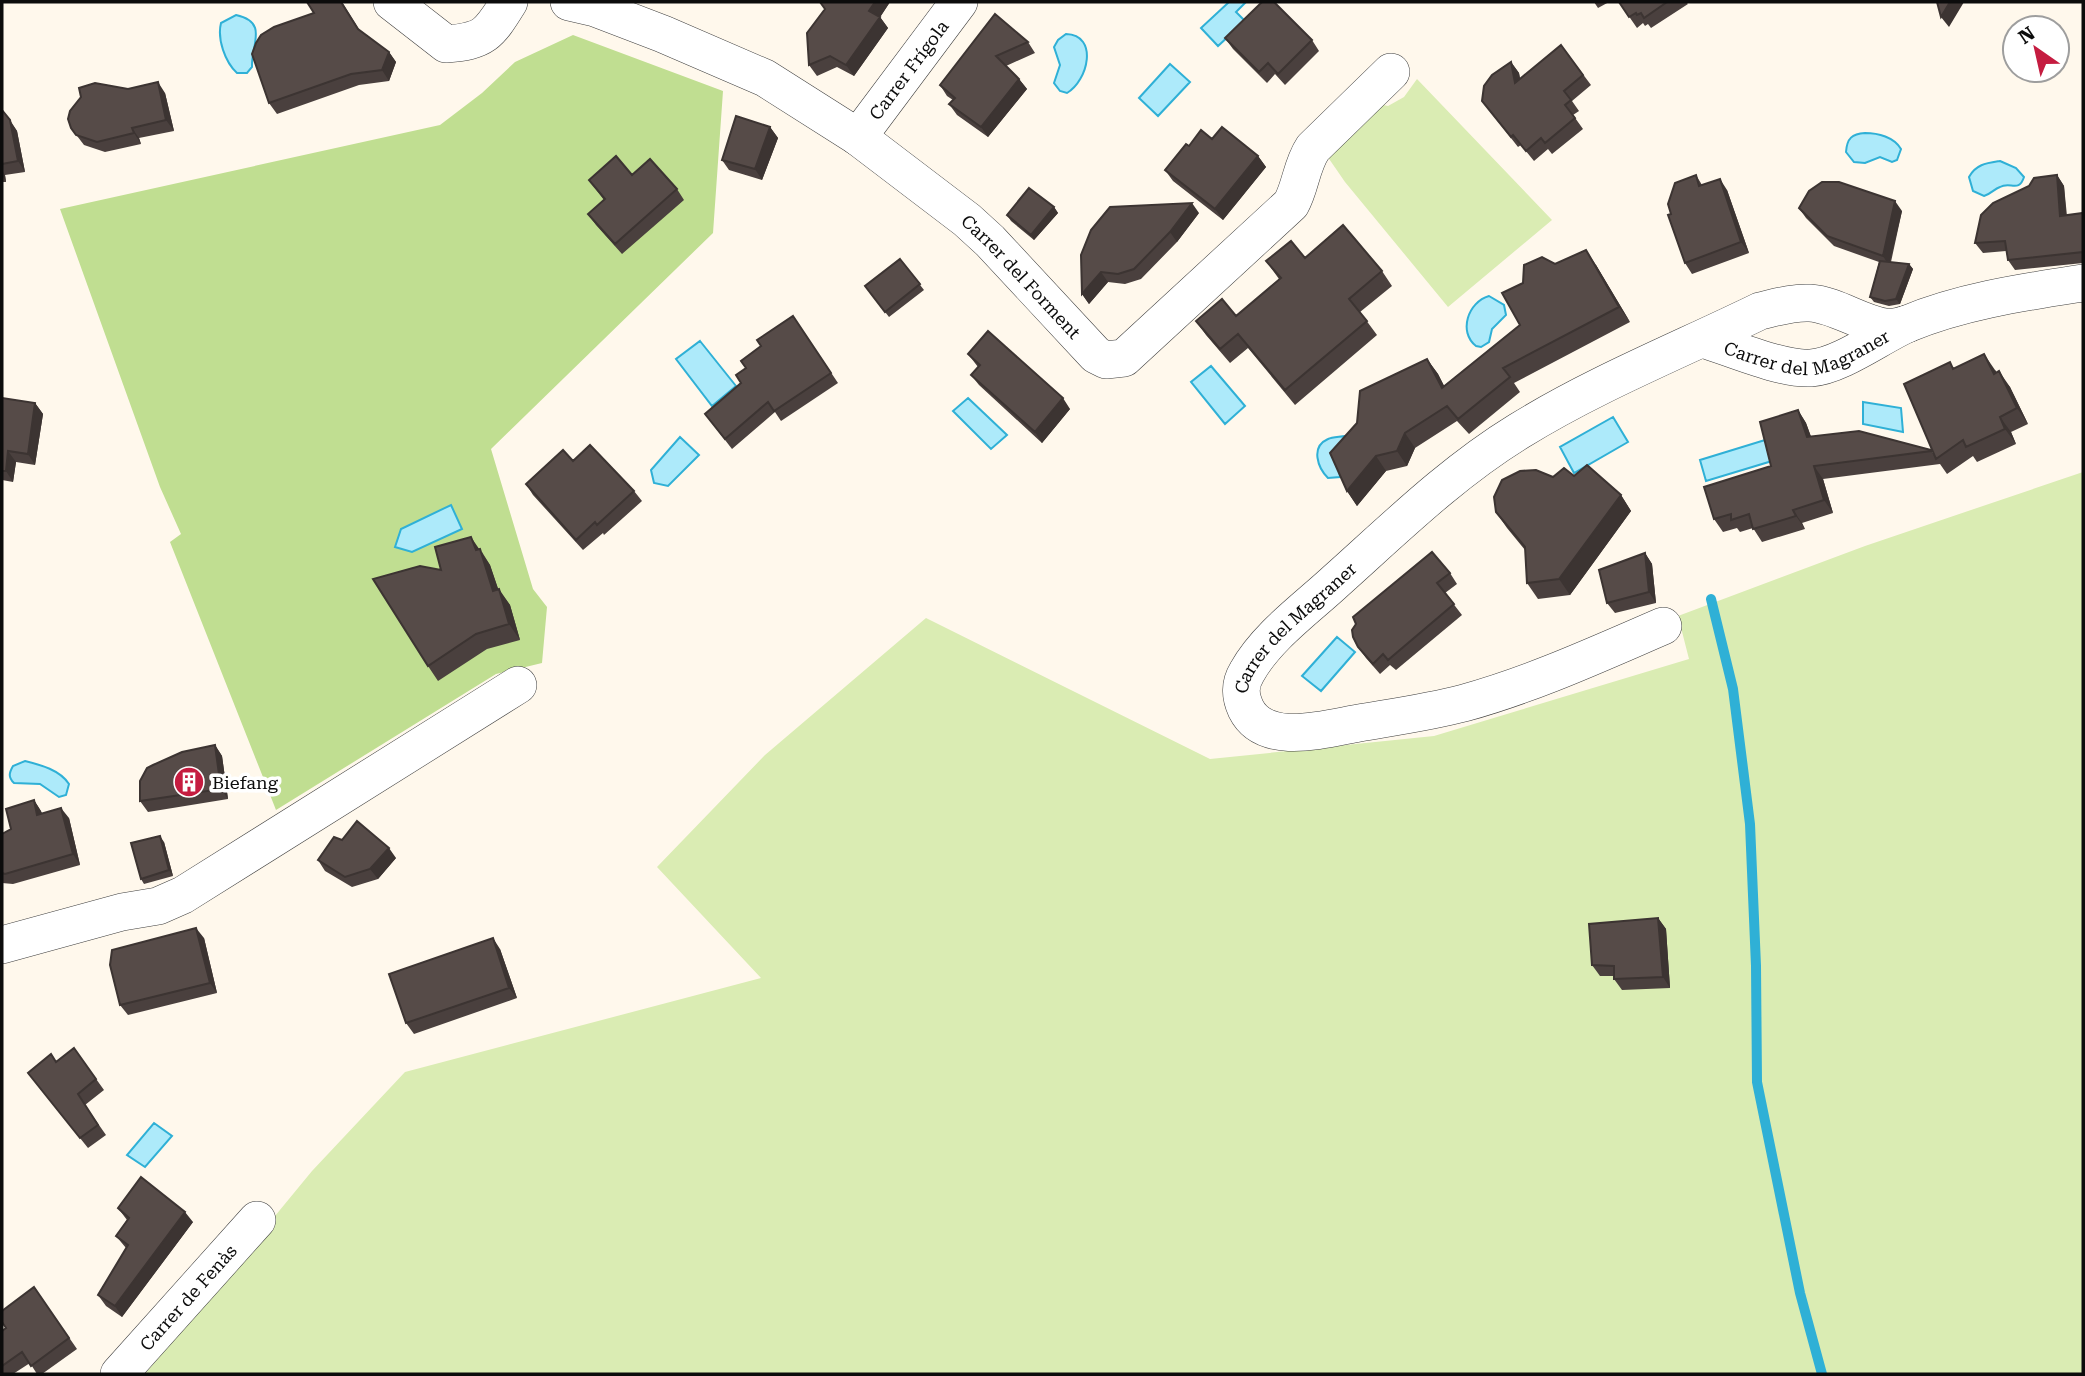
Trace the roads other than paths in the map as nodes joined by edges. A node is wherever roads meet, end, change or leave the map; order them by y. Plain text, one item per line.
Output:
1 (392, 2) edge
2 (509, 2) edge
3 (569, 2) edge
4 (959, 2) edge
5 (1391, 72) dead end
6 (858, 137) junction
7 (2083, 283) edge
8 (1908, 324) junction
9 (1703, 339) junction
10 (1663, 626) dead end
11 (518, 685) dead end
12 (2, 945) edge
13 (257, 1220) dead end
14 (119, 1374) edge

1 - 2 street
3 - 6 street, Carrer del Forment
4 - 6 street, Carrer Frígola
5 - 6 street, Carrer del Forment
7 - 8 street, Carrer del Magraner
8 - 9 street, Carrer del Magraner
8 - 9 street, Carrer del Magraner
9 - 10 street, Carrer del Magraner
11 - 12 street
13 - 14 street, Carrer de Fenàs

